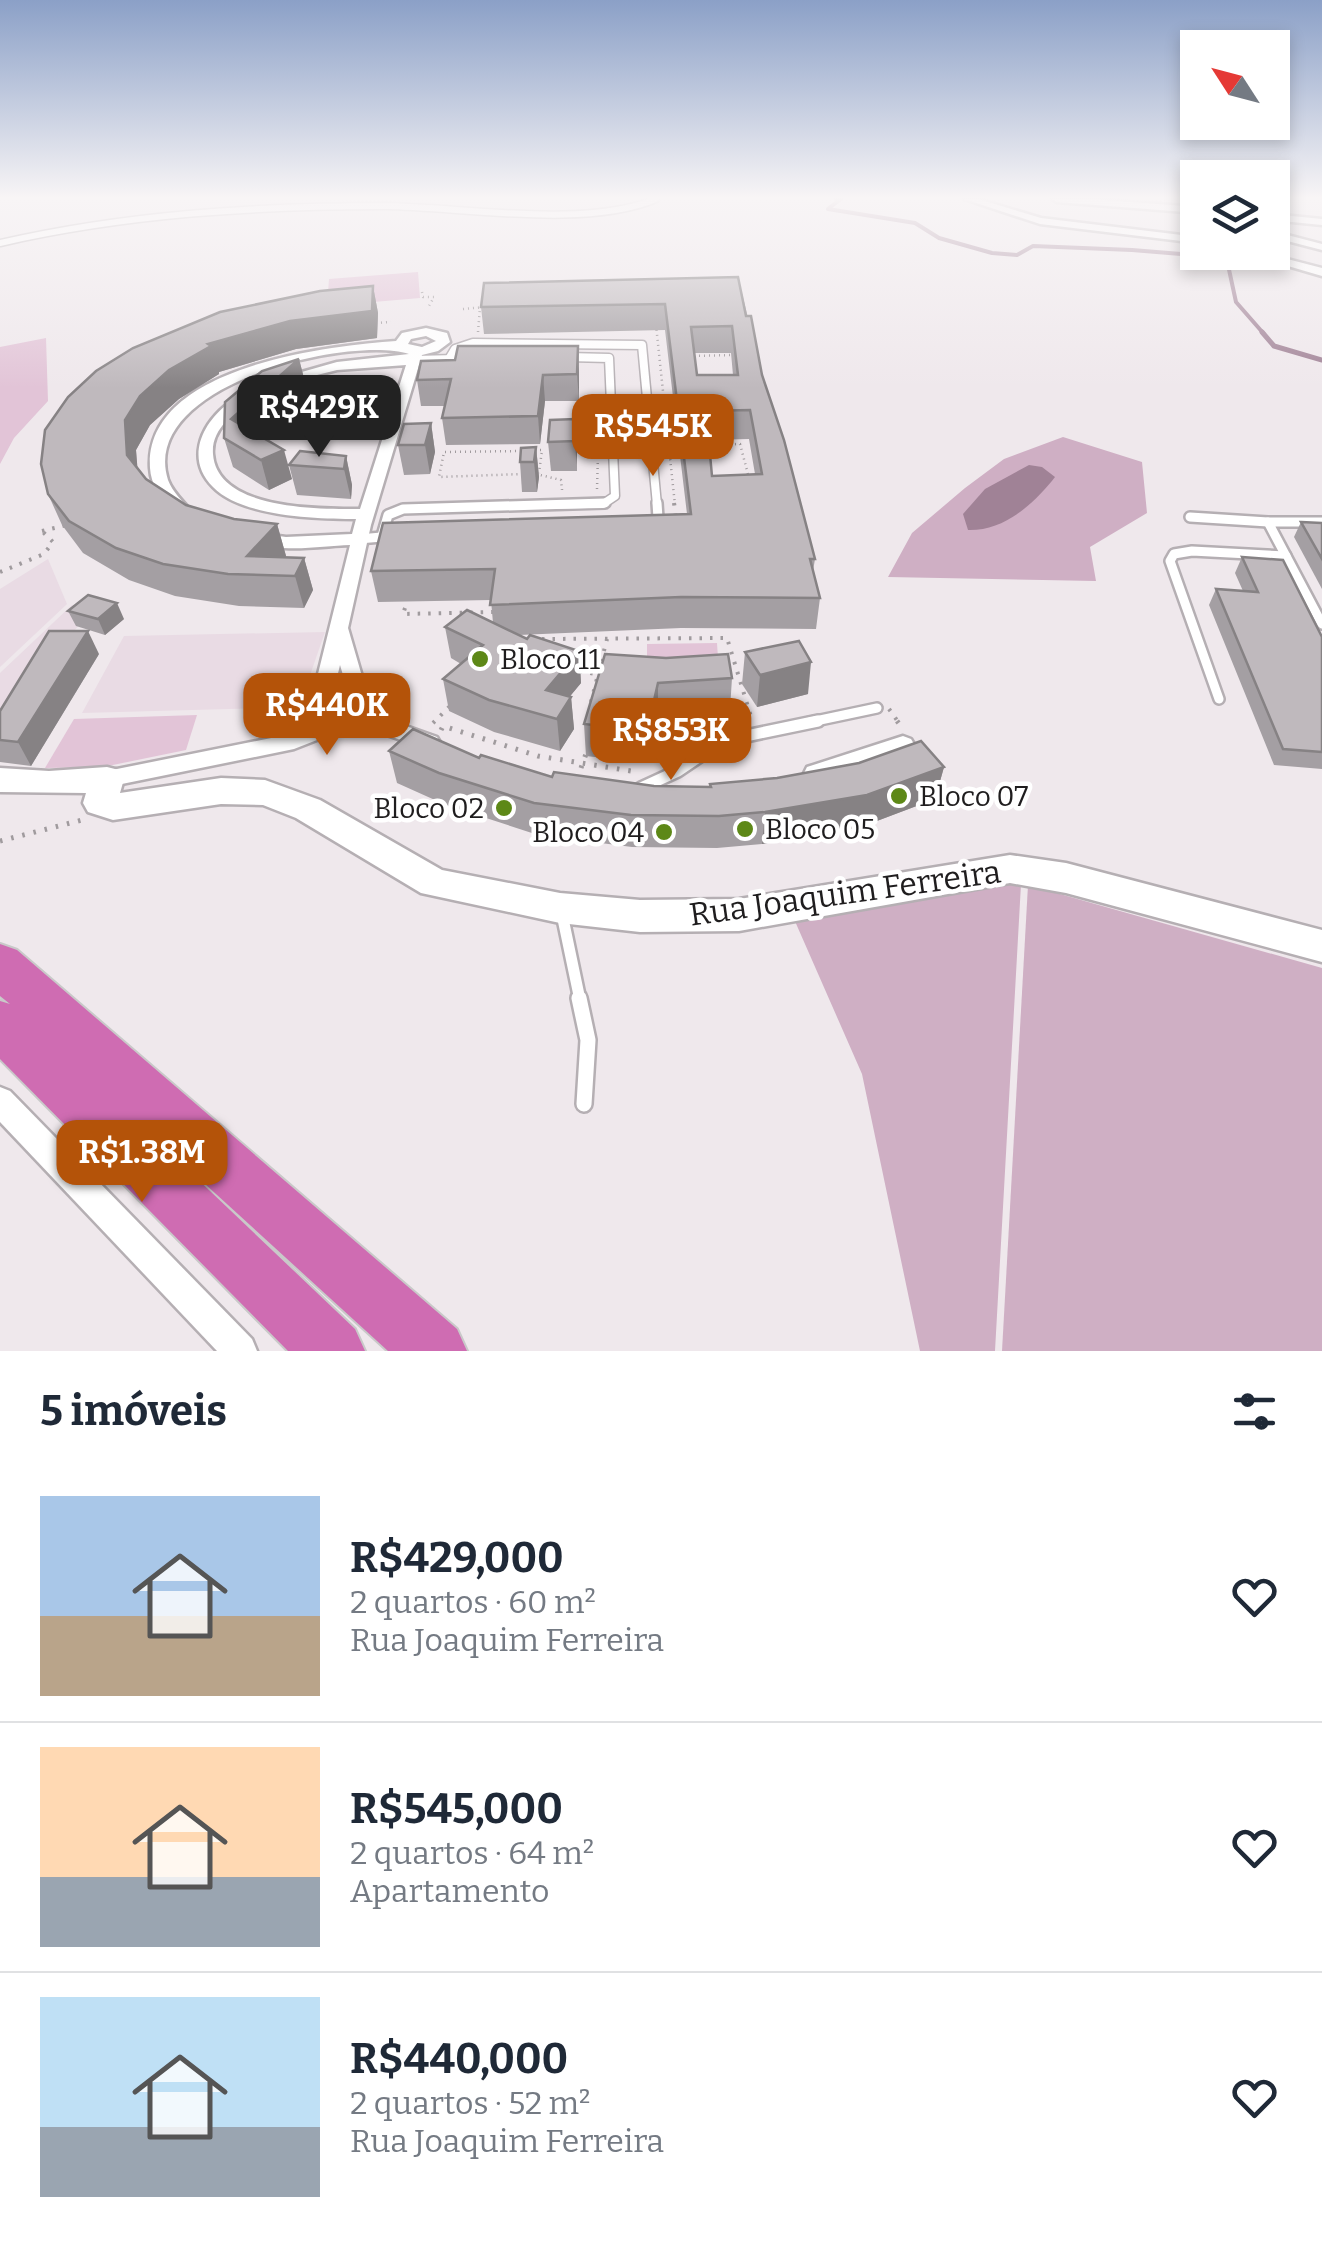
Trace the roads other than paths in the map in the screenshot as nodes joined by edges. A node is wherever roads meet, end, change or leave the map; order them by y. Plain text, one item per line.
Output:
1 (1290, 264) edge
2 (1322, 272) edge
3 (400, 345) junction
4 (415, 356) junction
5 (564, 357) edge
6 (450, 359) junction
7 (469, 359) edge
8 (366, 514) junction
9 (1190, 517) dead end
10 (197, 518) edge
11 (1268, 522) junction
12 (1322, 522) edge
13 (642, 527) edge
14 (243, 534) edge
15 (400, 536) edge
16 (382, 537) junction
17 (359, 539) junction
18 (1286, 556) junction
19 (1322, 624) edge
20 (340, 629) junction
21 (1218, 699) dead end
22 (361, 701) junction
23 (882, 707) road end
24 (319, 708) junction
25 (342, 723) junction
26 (382, 726) junction
27 (905, 739) road end
28 (455, 741) road end
29 (294, 742) junction
30 (627, 777) joint
31 (106, 778) junction
32 (792, 779) edge
33 (0, 780) edge
34 (694, 787) edge
35 (560, 908) junction
36 (1322, 946) edge
37 (0, 965) edge
38 (0, 1024) edge
39 (0, 1102) edge
40 (584, 1104) dead end
41 (240, 1351) edge
42 (332, 1351) edge
43 (435, 1351) edge

1 - 2 street
3 - 4 street
3 - 4 street
3 - 10 street
4 - 6 lane
4 - 8 street
4 - 8 street
5 - 16 lane
6 - 7 lane
6 - 13 lane
8 - 17 street
9 - 11 lane
11 - 12 lane
11 - 18 lane
14 - 17 street
15 - 16 lane
16 - 17 lane
17 - 20 street
18 - 19 lane
18 - 21 lane
20 - 22 street
20 - 24 street
22 - 24 street
22 - 25 street
22 - 26 street
23 - 30 lane
24 - 25 street
24 - 29 street
25 - 26 street
25 - 29 street
26 - 28 street
27 - 32 street
29 - 31 street
30 - 34 street
31 - 33 street
31 - 35 street, Rua Joaquim Ferreira
35 - 36 street, Rua Joaquim Ferreira
35 - 40 lane
37 - 43 highway
38 - 42 highway
39 - 41 street

